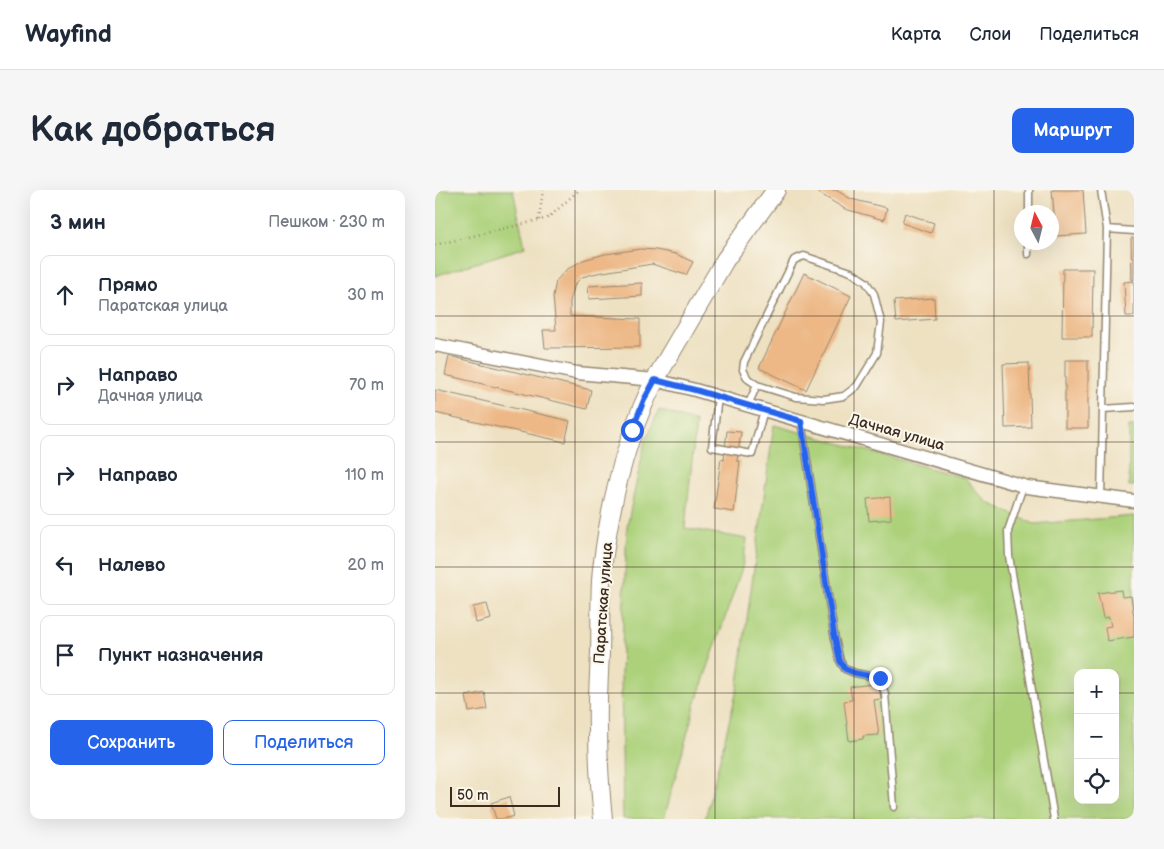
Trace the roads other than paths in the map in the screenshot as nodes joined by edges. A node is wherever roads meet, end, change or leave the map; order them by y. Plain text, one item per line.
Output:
1 (776, 190) edge
2 (1029, 190) edge
3 (1101, 190) edge
4 (1029, 205) edge
5 (1107, 229) junction
6 (1134, 231) edge
7 (1028, 250) edge
8 (1028, 254) dead end
9 (435, 345) edge
10 (655, 380) junction
11 (757, 385) junction
12 (718, 397) junction
13 (748, 405) junction
14 (1134, 408) edge
15 (1103, 409) junction
16 (764, 410) junction
17 (801, 421) junction
18 (1023, 486) junction
19 (1101, 498) junction
20 (1134, 501) edge
21 (894, 807) dead end
22 (603, 819) edge
23 (1055, 819) edge

1 - 10 main road, Паратская улица
2 - 4 lane
3 - 5 lane
5 - 6 lane
5 - 15 lane
7 - 8 lane
9 - 10 street, Дачная улица
10 - 12 street, Дачная улица
10 - 22 main road, Паратская улица
11 - 11 lane
11 - 13 lane
12 - 13 street, Дачная улица
12 - 16 lane
13 - 16 street, Дачная улица
14 - 15 lane
15 - 19 lane
16 - 17 street, Дачная улица
17 - 18 street, Дачная улица
17 - 21 lane
18 - 19 street, Дачная улица
18 - 23 lane
19 - 20 street, Дачная улица

